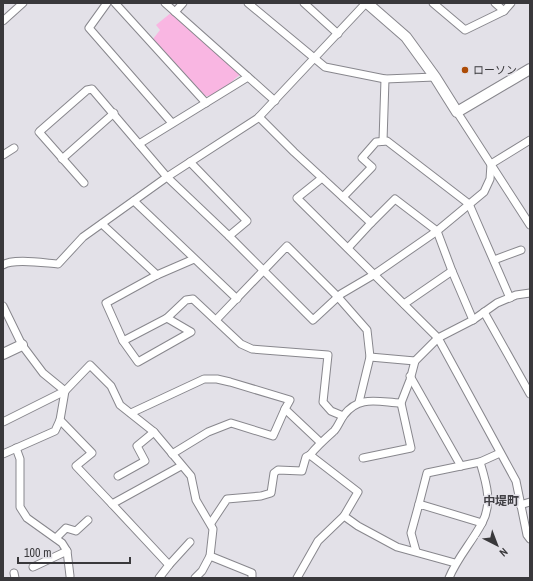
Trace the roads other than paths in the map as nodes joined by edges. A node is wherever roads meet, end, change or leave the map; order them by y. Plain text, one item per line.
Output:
1 (23, 3) edge
2 (107, 3) edge
3 (115, 3) edge
4 (166, 3) edge
5 (183, 3) edge
6 (248, 3) edge
7 (304, 3) edge
8 (366, 3) edge
9 (433, 3) edge
10 (495, 3) edge
11 (511, 3) edge
12 (504, 11) junction
13 (175, 12) junction
14 (3, 21) edge
15 (338, 34) junction
16 (314, 60) junction
17 (530, 69) edge
18 (248, 77) junction
19 (435, 77) junction
20 (385, 79) junction
21 (275, 101) junction
22 (206, 103) junction
23 (457, 112) junction
24 (114, 113) junction
25 (259, 117) junction
26 (172, 123) junction
27 (530, 140) edge
28 (383, 142) junction
29 (139, 144) junction
30 (14, 148) dead end
31 (3, 155) edge
32 (62, 159) junction
33 (190, 162) junction
34 (491, 164) junction
35 (167, 177) junction
36 (322, 178) junction
37 (84, 183) dead end
38 (343, 197) junction
39 (134, 201) junction
40 (469, 204) junction
41 (371, 223) junction
42 (102, 224) junction
43 (530, 225) edge
44 (437, 231) junction
45 (229, 236) junction
46 (348, 248) junction
47 (521, 250) dead end
48 (194, 259) junction
49 (494, 260) junction
50 (3, 265) edge
51 (264, 270) junction
52 (452, 272) junction
53 (375, 274) junction
54 (156, 276) junction
55 (529, 295) edge
56 (338, 297) junction
57 (510, 298) junction
58 (237, 299) junction
59 (404, 304) junction
60 (3, 306) edge
61 (484, 312) junction
62 (167, 318) junction
63 (216, 320) junction
64 (473, 320) junction
65 (438, 338) junction
66 (123, 341) junction
67 (22, 344) junction
68 (3, 354) edge
69 (370, 357) junction
70 (415, 361) junction
71 (410, 376) junction
72 (64, 391) junction
73 (530, 394) edge
74 (359, 402) junction
75 (401, 403) junction
76 (286, 409) junction
77 (131, 413) junction
78 (343, 416) junction
79 (60, 420) junction
80 (3, 422) edge
81 (154, 432) junction
82 (320, 442) junction
83 (16, 448) junction
84 (500, 453) junction
85 (3, 454) edge
86 (172, 454) junction
87 (310, 455) junction
88 (363, 458) dead end
89 (480, 462) junction
90 (181, 466) junction
91 (461, 466) junction
92 (118, 476) dead end
93 (530, 502) edge
94 (112, 504) junction
95 (419, 504) junction
96 (520, 505) junction
97 (344, 516) junction
98 (88, 520) dead end
99 (211, 523) junction
100 (482, 523) junction
101 (56, 538) junction
102 (530, 539) edge
103 (190, 542) dead end
104 (66, 551) junction
105 (416, 551) junction
106 (210, 556) junction
107 (455, 564) junction
108 (169, 565) junction
109 (33, 567) dead end
110 (70, 577) edge
111 (159, 578) edge
112 (195, 578) edge
113 (252, 578) edge
114 (297, 578) edge
115 (449, 578) edge

1 - 14 street
2 - 26 street
3 - 22 street
4 - 13 street
5 - 13 street
6 - 16 street
7 - 15 street
8 - 15 street
8 - 19 street
9 - 12 street
10 - 12 street
11 - 12 street
13 - 18 street
15 - 16 street
16 - 20 street
16 - 21 street
17 - 23 street
18 - 21 street
18 - 22 street
19 - 20 street
19 - 23 street
20 - 28 street
21 - 25 street
22 - 26 street
23 - 34 street
24 - 29 street
24 - 32 street
24 - 32 street
25 - 33 street
25 - 36 street
26 - 29 street
27 - 34 street
28 - 38 street
28 - 40 street
29 - 35 street
30 - 31 street
32 - 37 street
33 - 35 street
33 - 45 street
34 - 40 street
34 - 43 street
35 - 39 street
35 - 45 street
36 - 38 street
36 - 46 street
38 - 41 street
39 - 42 street
39 - 48 street
40 - 44 street
40 - 49 street
41 - 44 street
41 - 46 street
42 - 50 street
42 - 54 street
44 - 52 street
44 - 53 street
45 - 51 street
46 - 53 street
47 - 49 street
48 - 54 street
48 - 58 street
49 - 57 street
51 - 56 street
51 - 56 street
51 - 58 street
52 - 59 street
52 - 64 street
53 - 56 street
53 - 59 street
54 - 66 street
55 - 57 street
56 - 69 street
57 - 61 street
58 - 63 street
59 - 65 street
60 - 67 street
61 - 64 street
61 - 73 street
62 - 63 street
62 - 66 street
62 - 66 street
63 - 78 street
64 - 65 street
65 - 70 street
65 - 84 street
67 - 68 street
67 - 72 street
69 - 70 street
69 - 74 street
70 - 71 street
71 - 75 street
71 - 91 street
72 - 77 street
72 - 79 street
72 - 80 street
74 - 75 street
74 - 78 street
75 - 88 street
76 - 77 street
76 - 82 street
76 - 86 street
77 - 81 street
78 - 82 street
79 - 83 street
79 - 94 street
81 - 86 street
81 - 92 street
82 - 87 street
83 - 85 street
83 - 101 street
84 - 89 street
84 - 96 street
86 - 90 street
87 - 97 street
87 - 99 street
89 - 91 street
89 - 100 street
90 - 94 street
90 - 99 street
91 - 95 street
93 - 96 street
94 - 108 street
95 - 100 street
95 - 105 street
96 - 102 street
97 - 105 street
97 - 114 street
98 - 101 street
99 - 106 street
100 - 107 street
101 - 104 street
103 - 108 street
104 - 109 street
104 - 110 street
105 - 107 street
106 - 112 street
106 - 113 street
107 - 115 street
108 - 111 street

